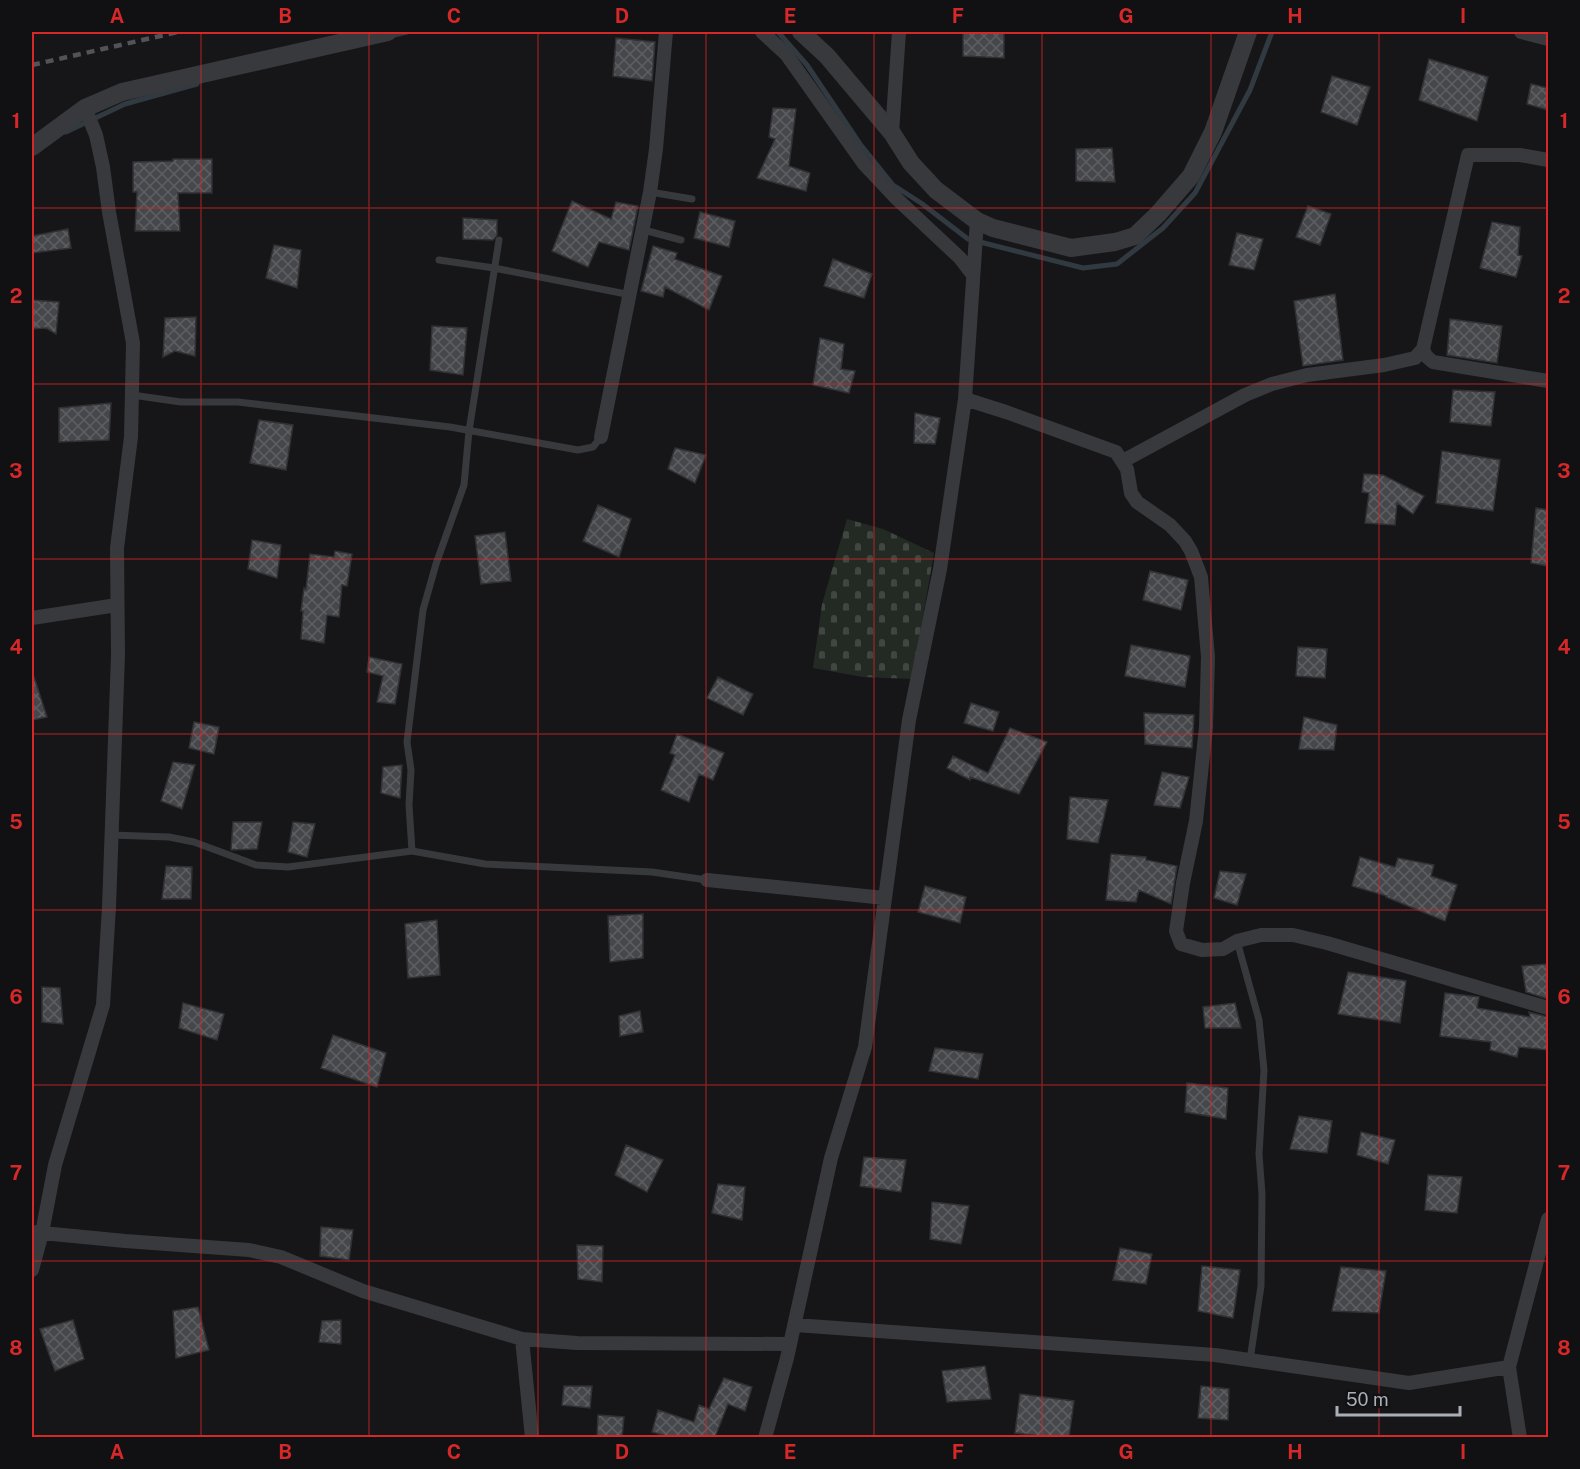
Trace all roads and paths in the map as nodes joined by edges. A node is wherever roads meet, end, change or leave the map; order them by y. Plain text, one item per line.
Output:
1 (388, 32) edge
2 (666, 32) edge
3 (762, 32) edge
4 (801, 32) edge
5 (899, 32) edge
6 (1248, 32) edge
7 (1521, 32) edge
8 (1548, 39) edge
9 (87, 110) junction
10 (892, 133) junction
11 (32, 147) edge
12 (1548, 160) edge
13 (650, 192) junction
14 (692, 199) dead end
15 (977, 228) junction
16 (644, 230) junction
17 (499, 240) dead end
18 (681, 240) dead end
19 (439, 261) dead end
20 (494, 268) junction
21 (973, 268) junction
22 (631, 295) junction
23 (1423, 349) junction
24 (1548, 381) edge
25 (132, 395) junction
26 (964, 399) junction
27 (469, 431) junction
28 (600, 437) joint
29 (1123, 461) junction
30 (117, 605) junction
31 (32, 618) edge
32 (111, 835) junction
33 (412, 851) junction
34 (707, 880) joint
35 (885, 898) junction
36 (1237, 941) junction
37 (1548, 1008) edge
38 (1548, 1219) edge
39 (37, 1232) edge
40 (32, 1270) edge
41 (795, 1325) junction
42 (522, 1339) junction
43 (790, 1344) junction
44 (1250, 1360) junction
45 (1509, 1368) junction
46 (532, 1437) edge
47 (765, 1437) edge
48 (1520, 1437) edge

1 - 9 street
2 - 13 street
3 - 21 street
4 - 10 street
5 - 10 street
6 - 15 street
7 - 8 street
9 - 11 street
9 - 25 street
10 - 15 street
12 - 23 street
13 - 14 lane
13 - 16 street
15 - 21 street
16 - 18 lane
16 - 22 street
17 - 20 lane
19 - 20 lane
20 - 22 lane
20 - 27 lane
21 - 26 street
22 - 28 street
23 - 24 street
23 - 29 street
25 - 27 lane
25 - 30 street
26 - 29 street
26 - 35 street
27 - 28 lane
27 - 33 lane
29 - 36 street
30 - 31 street
30 - 32 street
32 - 33 lane
32 - 39 street
33 - 34 lane
34 - 35 street
35 - 41 street
36 - 37 street
36 - 44 lane
38 - 45 street
39 - 40 street
39 - 42 street
41 - 43 street
41 - 44 street
42 - 43 street
42 - 46 street
43 - 47 street
44 - 45 street
45 - 48 street

